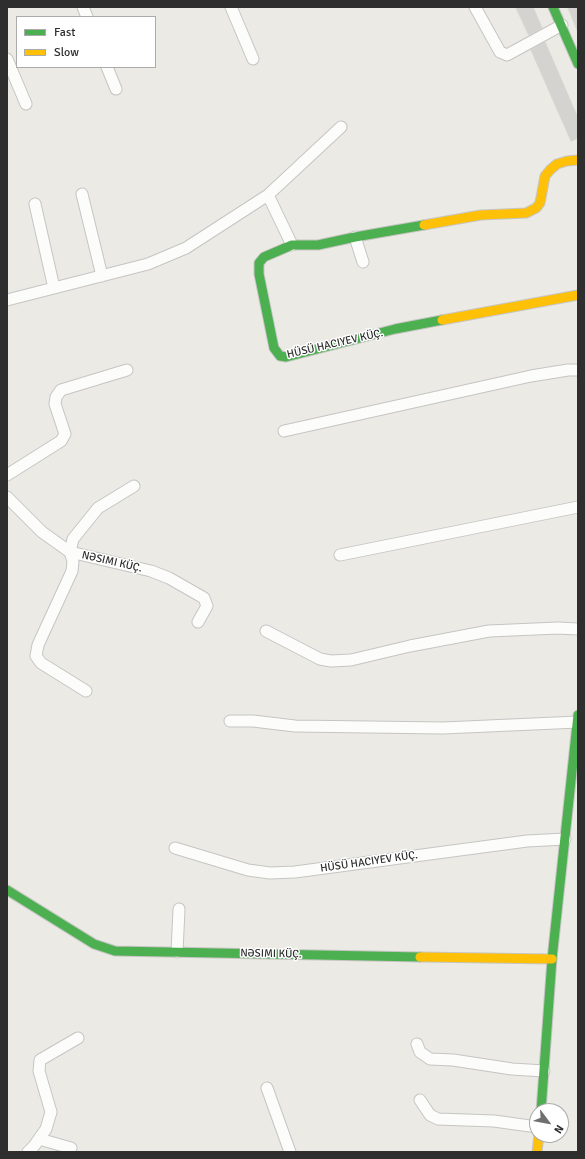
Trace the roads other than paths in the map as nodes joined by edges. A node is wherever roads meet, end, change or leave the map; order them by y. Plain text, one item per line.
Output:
1 (231, 7) edge
2 (475, 7) edge
3 (553, 7) edge
4 (562, 25) junction
5 (7, 59) edge
6 (253, 59) dead end
7 (578, 64) edge
8 (107, 68) edge
9 (116, 89) dead end
10 (26, 104) dead end
11 (341, 127) dead end
12 (578, 160) edge
13 (82, 194) dead end
14 (268, 195) junction
15 (36, 204) dead end
16 (355, 237) junction
17 (292, 245) junction
18 (363, 262) dead end
19 (102, 276) junction
20 (54, 288) junction
21 (578, 295) edge
22 (7, 300) edge
23 (127, 370) dead end
24 (578, 370) edge
25 (284, 431) dead end
26 (7, 475) edge
27 (134, 486) dead end
28 (7, 497) edge
29 (578, 507) edge
30 (70, 552) junction
31 (340, 555) dead end
32 (198, 622) dead end
33 (578, 629) edge
34 (266, 631) dead end
35 (86, 691) dead end
36 (578, 720) edge
37 (230, 721) dead end
38 (565, 839) junction
39 (175, 848) dead end
40 (7, 890) edge
41 (179, 909) dead end
42 (177, 952) junction
43 (552, 959) junction
44 (78, 1038) dead end
45 (417, 1044) dead end
46 (544, 1071) junction
47 (267, 1088) dead end
48 (420, 1100) dead end
49 (542, 1103) edge
50 (529, 1125) edge
51 (39, 1139) junction
52 (71, 1148) dead end
53 (28, 1152) edge
54 (290, 1152) edge

1 - 6 street
2 - 4 street
3 - 4 street
4 - 7 street
5 - 10 street
8 - 9 street
11 - 14 street
12 - 16 street
13 - 19 street
14 - 17 street
14 - 19 street
15 - 20 street
16 - 17 street
16 - 18 street
17 - 21 street
19 - 20 street
20 - 22 street
23 - 26 street
24 - 25 street
27 - 30 street
28 - 30 street, NƏSIMI KÜÇ.
29 - 31 street
30 - 32 street, NƏSIMI KÜÇ.
30 - 35 street
33 - 34 street
36 - 37 street
36 - 38 street
38 - 39 street
38 - 43 street
40 - 42 street, NƏSIMI KÜÇ.
41 - 42 street
42 - 43 street, NƏSIMI KÜÇ.
43 - 46 street
44 - 51 street
45 - 46 street
46 - 49 street
47 - 54 street
48 - 50 street
51 - 52 street
51 - 53 street

